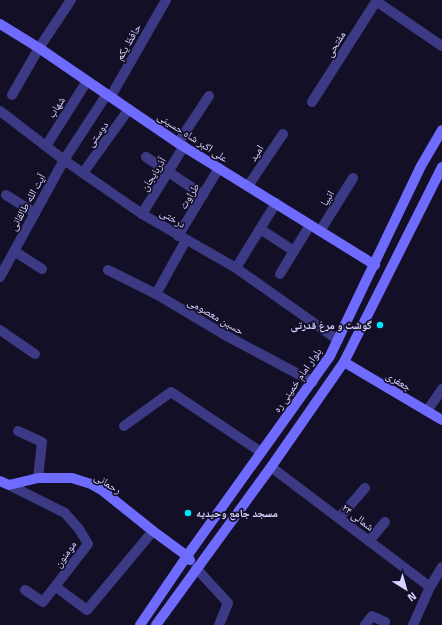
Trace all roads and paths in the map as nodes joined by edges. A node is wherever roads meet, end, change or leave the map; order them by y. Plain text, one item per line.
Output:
1 (71, 0) edge
2 (166, 0) edge
3 (377, 1) edge
4 (0, 24) edge
5 (442, 46) edge
6 (40, 48) junction
7 (87, 81) junction
8 (12, 95) dead end
9 (109, 95) junction
10 (209, 96) dead end
11 (312, 102) dead end
12 (130, 109) junction
13 (0, 111) edge
14 (442, 130) edge
15 (283, 134) dead end
16 (181, 144) junction
17 (46, 146) junction
18 (146, 157) dead end
19 (64, 160) junction
20 (219, 168) junction
21 (441, 170) edge
22 (168, 172) junction
23 (83, 174) junction
24 (353, 178) dead end
25 (248, 186) junction
26 (6, 195) dead end
27 (203, 195) junction
28 (276, 203) junction
29 (35, 213) junction
30 (142, 214) junction
31 (310, 225) junction
32 (260, 229) junction
33 (320, 231) junction
34 (182, 238) junction
35 (14, 251) junction
36 (294, 251) junction
37 (3, 263) edge
38 (374, 265) junction
39 (236, 268) junction
40 (42, 269) dead end
41 (108, 270) dead end
42 (280, 274) dead end
43 (0, 277) edge
44 (156, 294) junction
45 (0, 330) edge
46 (338, 340) junction
47 (36, 354) dead end
48 (344, 362) junction
49 (312, 382) junction
50 (442, 389) edge
51 (427, 411) junction
52 (442, 420) edge
53 (124, 426) dead end
54 (18, 431) dead end
55 (261, 452) junction
56 (271, 467) junction
57 (38, 478) junction
58 (5, 483) edge
59 (365, 488) dead end
60 (339, 518) junction
61 (384, 522) dead end
62 (153, 531) junction
63 (369, 541) junction
64 (187, 556) junction
65 (442, 567) edge
66 (196, 568) junction
67 (56, 587) junction
68 (430, 587) junction
69 (24, 590) dead end
70 (385, 622) dead end
71 (415, 624) edge
72 (140, 625) edge
73 (156, 625) edge
74 (219, 625) edge
75 (365, 625) edge

1 - 6 street
2 - 9 street, حافظ یکم
3 - 5 street
3 - 11 street, مفتحی
4 - 6 main road, علی اکبر شاه حسینی
6 - 7 main road, علی اکبر شاه حسینی
6 - 8 street
7 - 9 main road, علی اکبر شاه حسینی
7 - 17 street, شهاب
9 - 12 main road, علی اکبر شاه حسینی
9 - 19 street, حافظ یکم
10 - 16 street, آذربایجان
12 - 16 main road, علی اکبر شاه حسینی
12 - 23 street, دوستی
13 - 17 street, درختی
14 - 38 main road, بلوار امام خمینی ره
15 - 25 street, امید
16 - 20 main road, علی اکبر شاه حسینی
16 - 22 street, آذربایجان
17 - 19 street, درختی
18 - 22 street
19 - 23 street, درختی
19 - 29 street, آیت الله طالقانی
20 - 25 main road, علی اکبر شاه حسینی
20 - 27 street, طراوت
21 - 48 main road
22 - 27 street
22 - 30 street, آذربایجان
23 - 30 street, درختی
24 - 33 street, انبیا
25 - 28 main road, علی اکبر شاه حسینی
26 - 29 street
27 - 34 street, طراوت
28 - 31 main road, علی اکبر شاه حسینی
28 - 32 street
29 - 35 street, آیت الله طالقانی
30 - 34 street, درختی
31 - 33 main road, علی اکبر شاه حسینی
31 - 36 street
32 - 36 street
32 - 39 street
33 - 38 main road, علی اکبر شاه حسینی
34 - 39 street, درختی
34 - 44 street, طراوت
35 - 37 street, آیت الله طالقانی
35 - 40 street
36 - 42 street
37 - 43 street, آیت الله طالقانی
38 - 46 main road, بلوار امام خمینی ره
39 - 46 street, درختی
41 - 44 street, حسین معصومی
44 - 49 street, حسین معصومی
45 - 47 street
46 - 49 main road, بلوار امام خمینی ره
48 - 51 main road, جعفری
48 - 56 main road
49 - 55 main road, بلوار امام خمینی ره
50 - 51 street
51 - 52 main road, جعفری
53 - 55 street
54 - 57 street
55 - 64 main road, بلوار امام خمینی ره
56 - 60 street, ۲۴ شمالی
56 - 66 main road
57 - 58 main road, رحمانی
57 - 62 main road, رحمانی
58 - 67 street, مومنون
59 - 60 street
60 - 63 street, ۲۴ شمالی
61 - 63 street
62 - 64 main road, رحمانی
62 - 67 street
63 - 68 street, ۲۴ شمالی
64 - 66 main road, رحمانی
64 - 72 main road, بلوار امام خمینی ره
65 - 68 street
66 - 73 main road
66 - 74 street
67 - 69 street, مومنون
68 - 71 street
70 - 75 street

